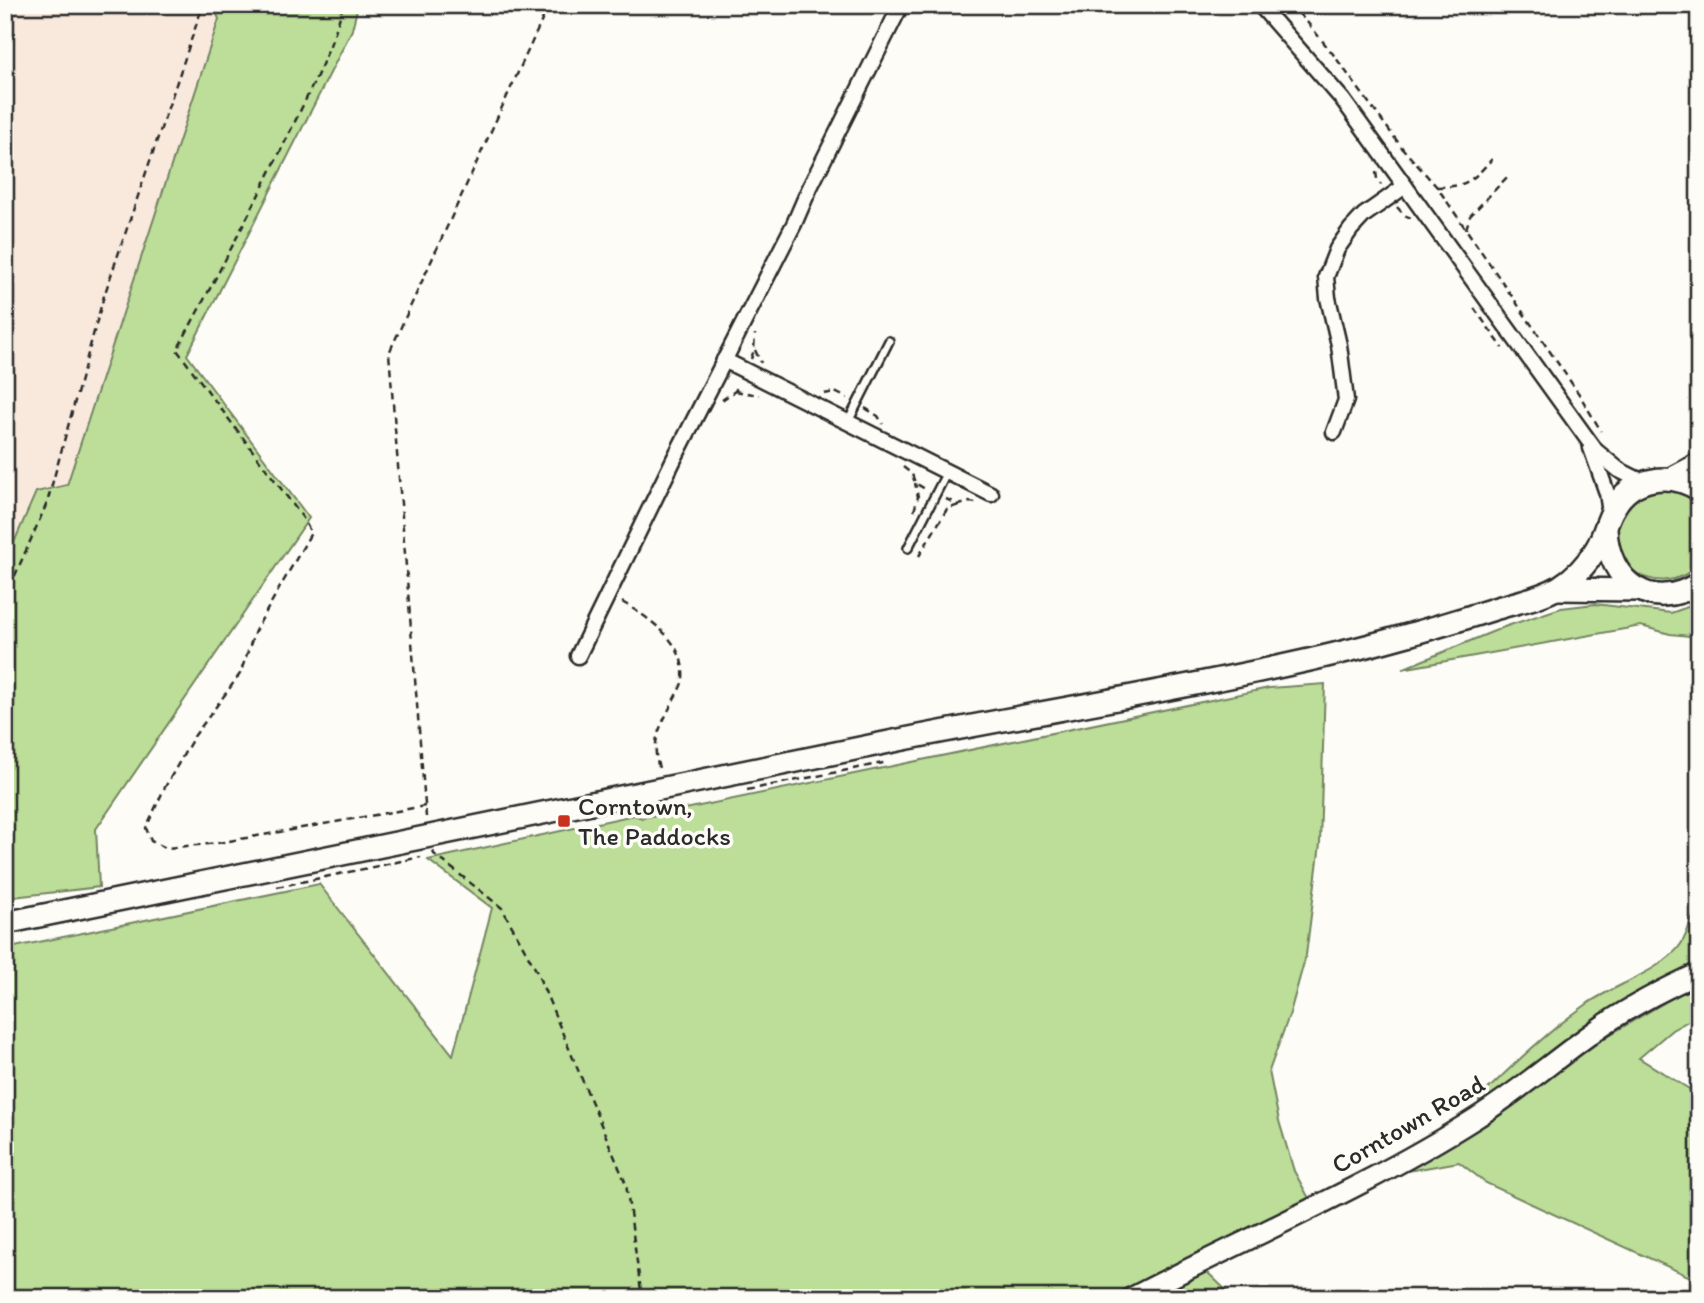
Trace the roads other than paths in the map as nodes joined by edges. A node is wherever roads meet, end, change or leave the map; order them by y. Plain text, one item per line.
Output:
1 (901, 5) edge
2 (1260, 5) edge
3 (1405, 186) junction
4 (889, 341) dead end
5 (724, 360) junction
6 (847, 422) junction
7 (1334, 432) dead end
8 (1586, 435) junction
9 (1699, 460) edge
10 (947, 472) junction
11 (1665, 478) junction
12 (1643, 482) junction
13 (1699, 490) edge
14 (991, 494) dead end
15 (1608, 521) junction
16 (908, 548) dead end
17 (1699, 583) edge
18 (1556, 589) junction
19 (1640, 590) junction
20 (578, 656) dead end
21 (5, 923) edge
22 (1699, 973) edge
23 (1131, 1298) edge

1 - 5 street
2 - 3 street
3 - 7 street
3 - 8 street
4 - 6 lane
5 - 6 street
5 - 20 street
6 - 10 street
8 - 12 street
8 - 15 street
9 - 11 street
10 - 14 street
10 - 16 lane
11 - 12 main road
11 - 13 main road
12 - 15 main road
15 - 18 main road
15 - 19 main road
17 - 19 main road
18 - 19 main road
18 - 21 main road
22 - 23 main road, Corntown Road

